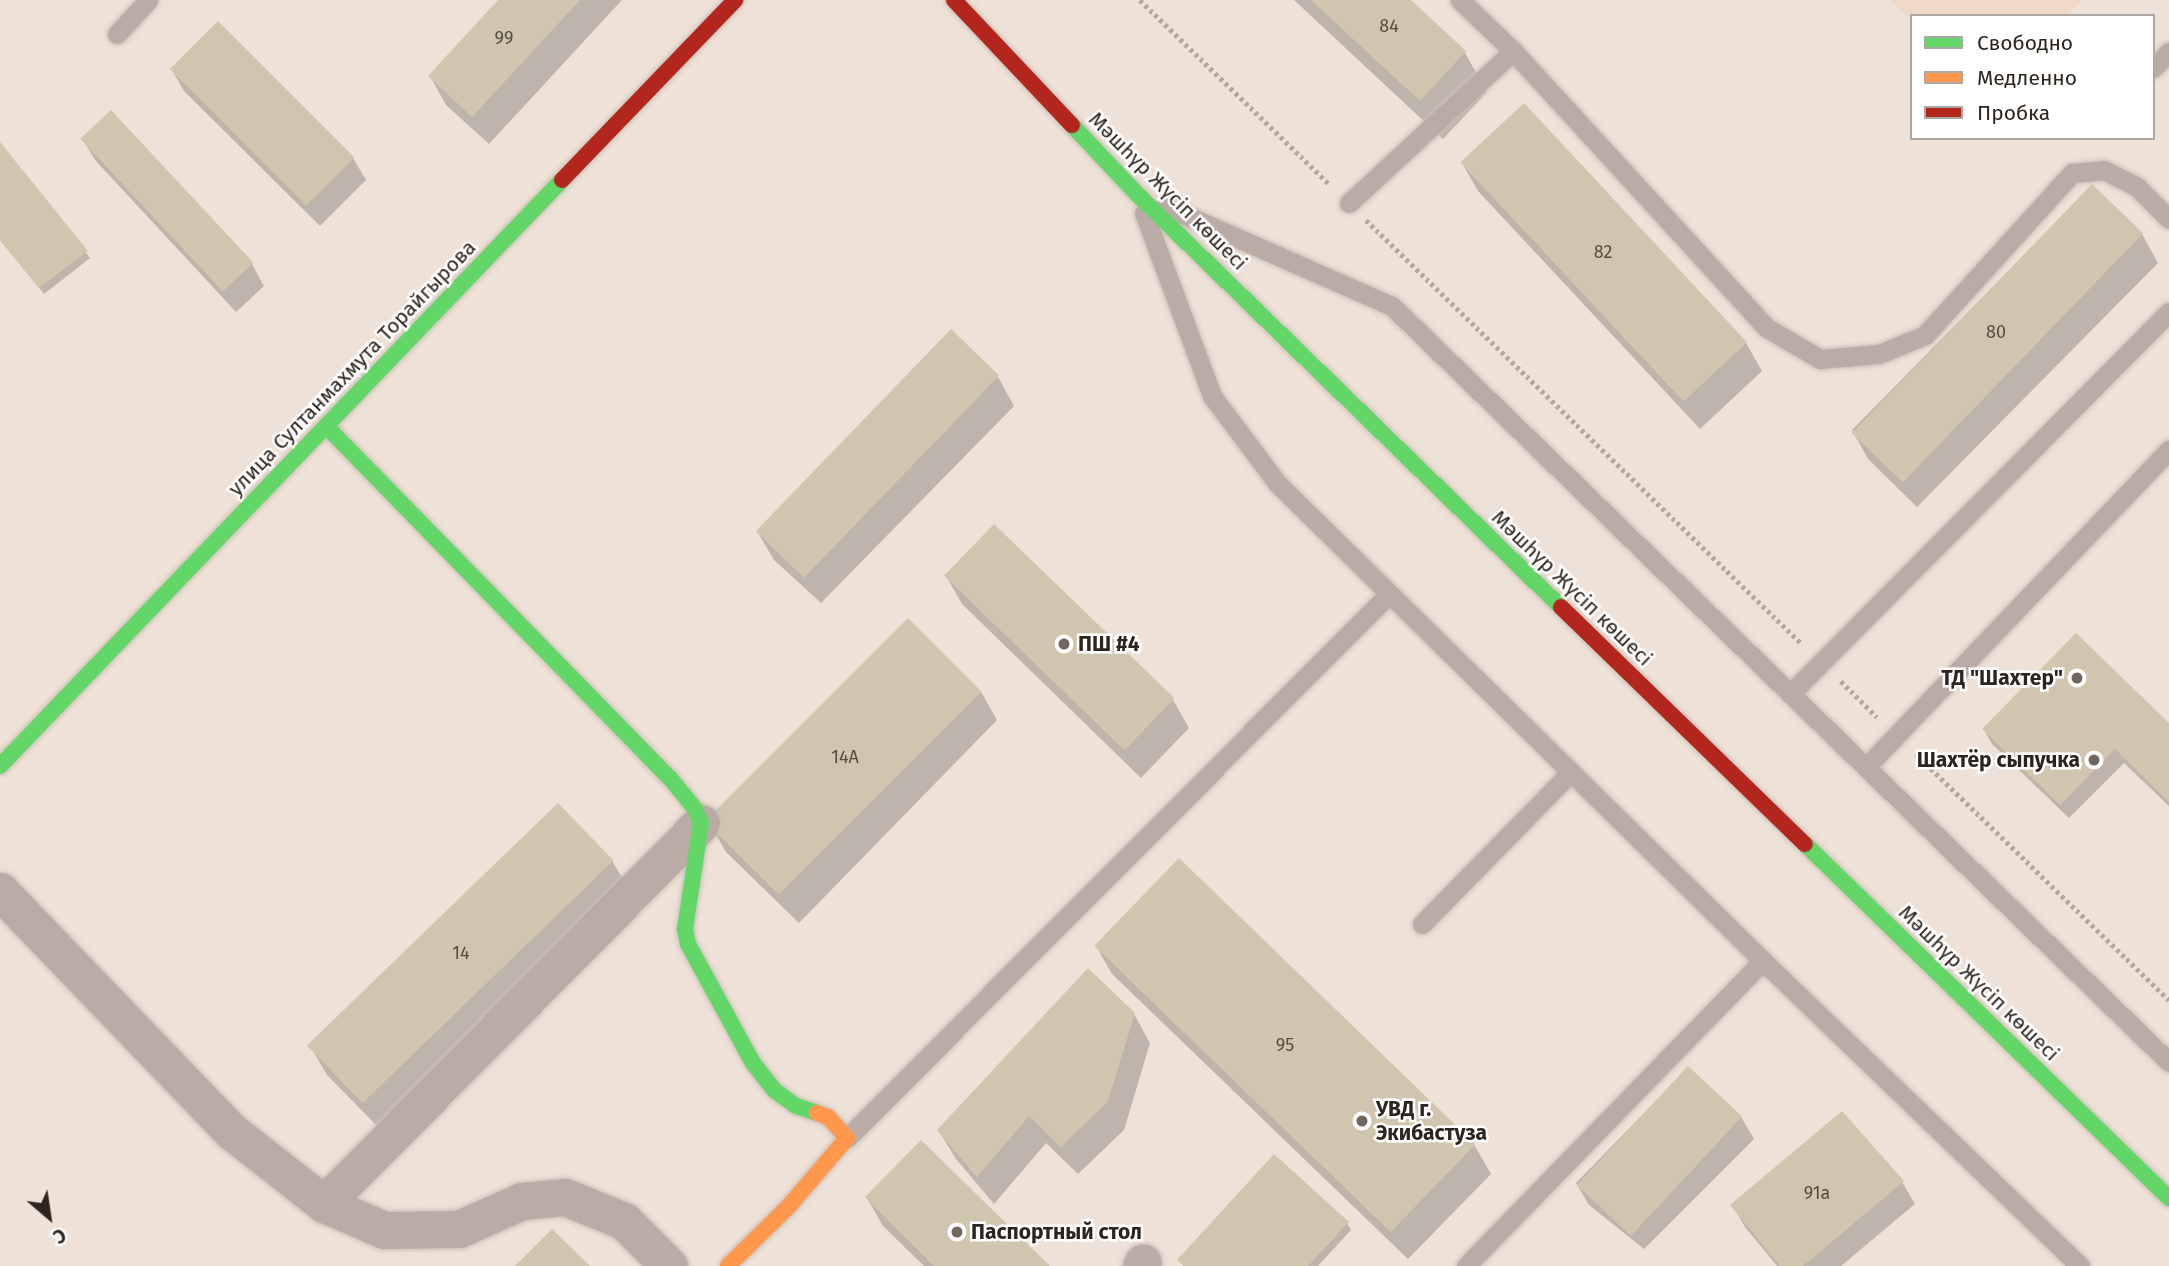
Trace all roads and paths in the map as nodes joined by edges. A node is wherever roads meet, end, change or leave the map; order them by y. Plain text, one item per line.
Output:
1 (148, 0) edge
2 (735, 0) edge
3 (954, 0) edge
4 (1140, 0) edge
5 (1460, 0) edge
6 (117, 34) dead end
7 (1513, 51) junction
8 (2169, 52) edge
9 (2155, 66) edge
10 (1137, 194) junction
11 (1349, 203) junction
12 (2169, 219) edge
13 (2169, 312) edge
14 (326, 426) junction
15 (2169, 450) edge
16 (1390, 593) junction
17 (1819, 661) junction
18 (1790, 694) junction
19 (1897, 735) junction
20 (0, 766) edge
21 (1866, 767) junction
22 (1571, 772) junction
23 (701, 822) junction
24 (0, 891) edge
25 (1422, 924) dead end
26 (1763, 961) junction
27 (2169, 1000) edge
28 (2169, 1062) edge
29 (847, 1138) junction
30 (2169, 1198) edge
31 (324, 1204) junction
32 (1468, 1265) edge
33 (668, 1266) edge
34 (728, 1266) edge
35 (2080, 1266) edge

1 - 6 lane
2 - 14 street, улица Султанмахмута Торайгырова
3 - 10 street, Мәшһүр Жүсіп көшесі
4 - 11 path
5 - 7 lane
7 - 11 lane
7 - 12 lane
8 - 9 lane
10 - 16 lane
10 - 18 lane
10 - 30 street, Мәшһүр Жүсіп көшесі
11 - 17 path
13 - 17 lane
14 - 20 street, улица Султанмахмута Торайгырова
14 - 23 street
15 - 19 lane
16 - 22 lane
16 - 29 lane
17 - 18 lane
17 - 19 path
18 - 21 lane
19 - 21 lane
19 - 27 path
21 - 28 lane
22 - 25 lane
22 - 26 lane
23 - 29 street
23 - 31 street
24 - 31 street
26 - 32 lane
26 - 35 lane
29 - 34 street
31 - 33 street

